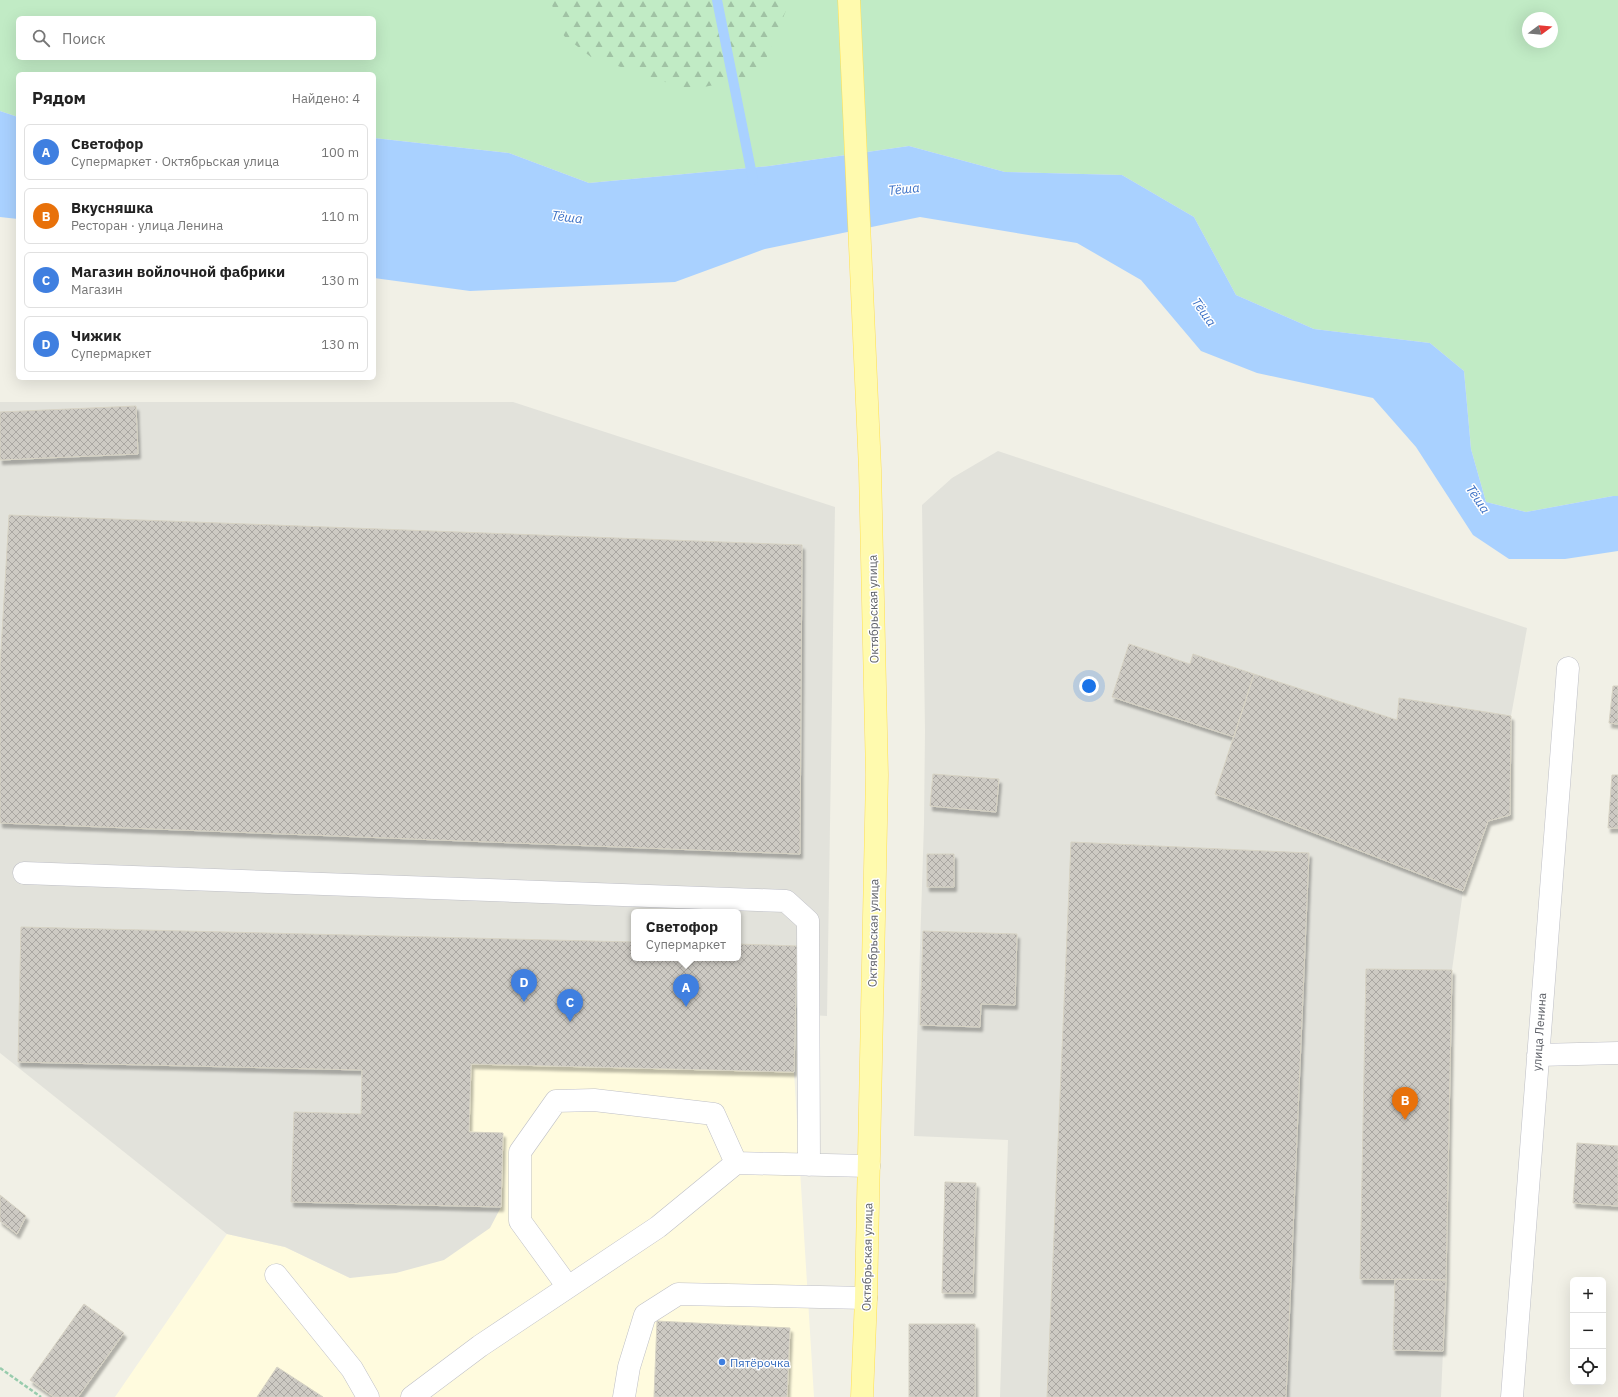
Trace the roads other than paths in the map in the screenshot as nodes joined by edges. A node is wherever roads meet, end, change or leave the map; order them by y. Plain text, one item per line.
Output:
1 (849, 0) edge
2 (1568, 668) dead end
3 (24, 874) dead end
4 (1618, 1053) edge
5 (1538, 1055) junction
6 (736, 1163) junction
7 (809, 1165) junction
8 (869, 1166) junction
9 (276, 1276) dead end
10 (568, 1287) junction
11 (866, 1298) junction
12 (368, 1397) edge
13 (412, 1397) edge
14 (624, 1397) edge
15 (862, 1397) edge
16 (1512, 1397) edge

1 - 8 main road, Октябрьская улица
2 - 5 street, улица Ленина
3 - 7 street
4 - 5 street
5 - 16 street, улица Ленина
6 - 7 street
6 - 10 street
6 - 10 street
7 - 8 street
8 - 11 main road, Октябрьская улица
9 - 12 street
10 - 13 street
11 - 14 street
11 - 15 main road, Октябрьская улица

